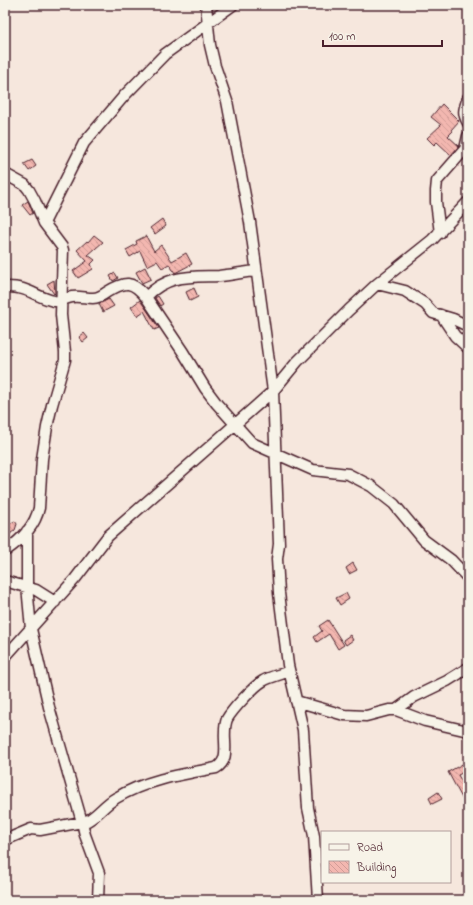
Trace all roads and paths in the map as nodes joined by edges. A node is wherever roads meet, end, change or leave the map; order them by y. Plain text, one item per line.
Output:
1 (206, 5) edge
2 (233, 5) edge
3 (208, 23) junction
4 (468, 98) edge
5 (468, 123) edge
6 (468, 136) edge
7 (5, 174) edge
8 (468, 202) edge
9 (44, 223) junction
10 (440, 233) junction
11 (256, 271) junction
12 (378, 284) junction
13 (5, 287) edge
14 (138, 288) junction
15 (154, 288) junction
16 (146, 297) junction
17 (63, 300) junction
18 (441, 315) junction
19 (468, 326) edge
20 (468, 348) edge
21 (273, 391) junction
22 (236, 425) junction
23 (276, 452) junction
24 (28, 531) junction
25 (5, 551) edge
26 (468, 578) edge
27 (5, 581) edge
28 (27, 586) junction
29 (55, 602) junction
30 (31, 629) junction
31 (5, 657) edge
32 (468, 668) edge
33 (289, 671) junction
34 (296, 701) junction
35 (396, 710) junction
36 (468, 731) edge
37 (82, 822) junction
38 (5, 840) edge
39 (98, 900) edge
40 (318, 900) edge

1 - 3 street
2 - 3 street
3 - 9 street
3 - 11 street
4 - 5 street
6 - 10 street
7 - 9 street
8 - 10 street
9 - 17 street
10 - 12 street
11 - 15 street
11 - 21 street
12 - 18 street
12 - 21 street
13 - 17 street
14 - 15 street
14 - 16 street
14 - 17 street
15 - 16 street
16 - 22 street
17 - 24 street
18 - 19 street
18 - 20 street
21 - 22 street
21 - 23 street
22 - 23 street
22 - 29 street
23 - 26 street
23 - 33 street
24 - 25 street
24 - 28 street
27 - 28 street
28 - 29 street
28 - 30 street
29 - 30 street
30 - 31 street
30 - 37 street
32 - 35 street
33 - 34 street
33 - 37 street
34 - 35 street
34 - 40 street
35 - 36 street
37 - 38 street
37 - 39 street

